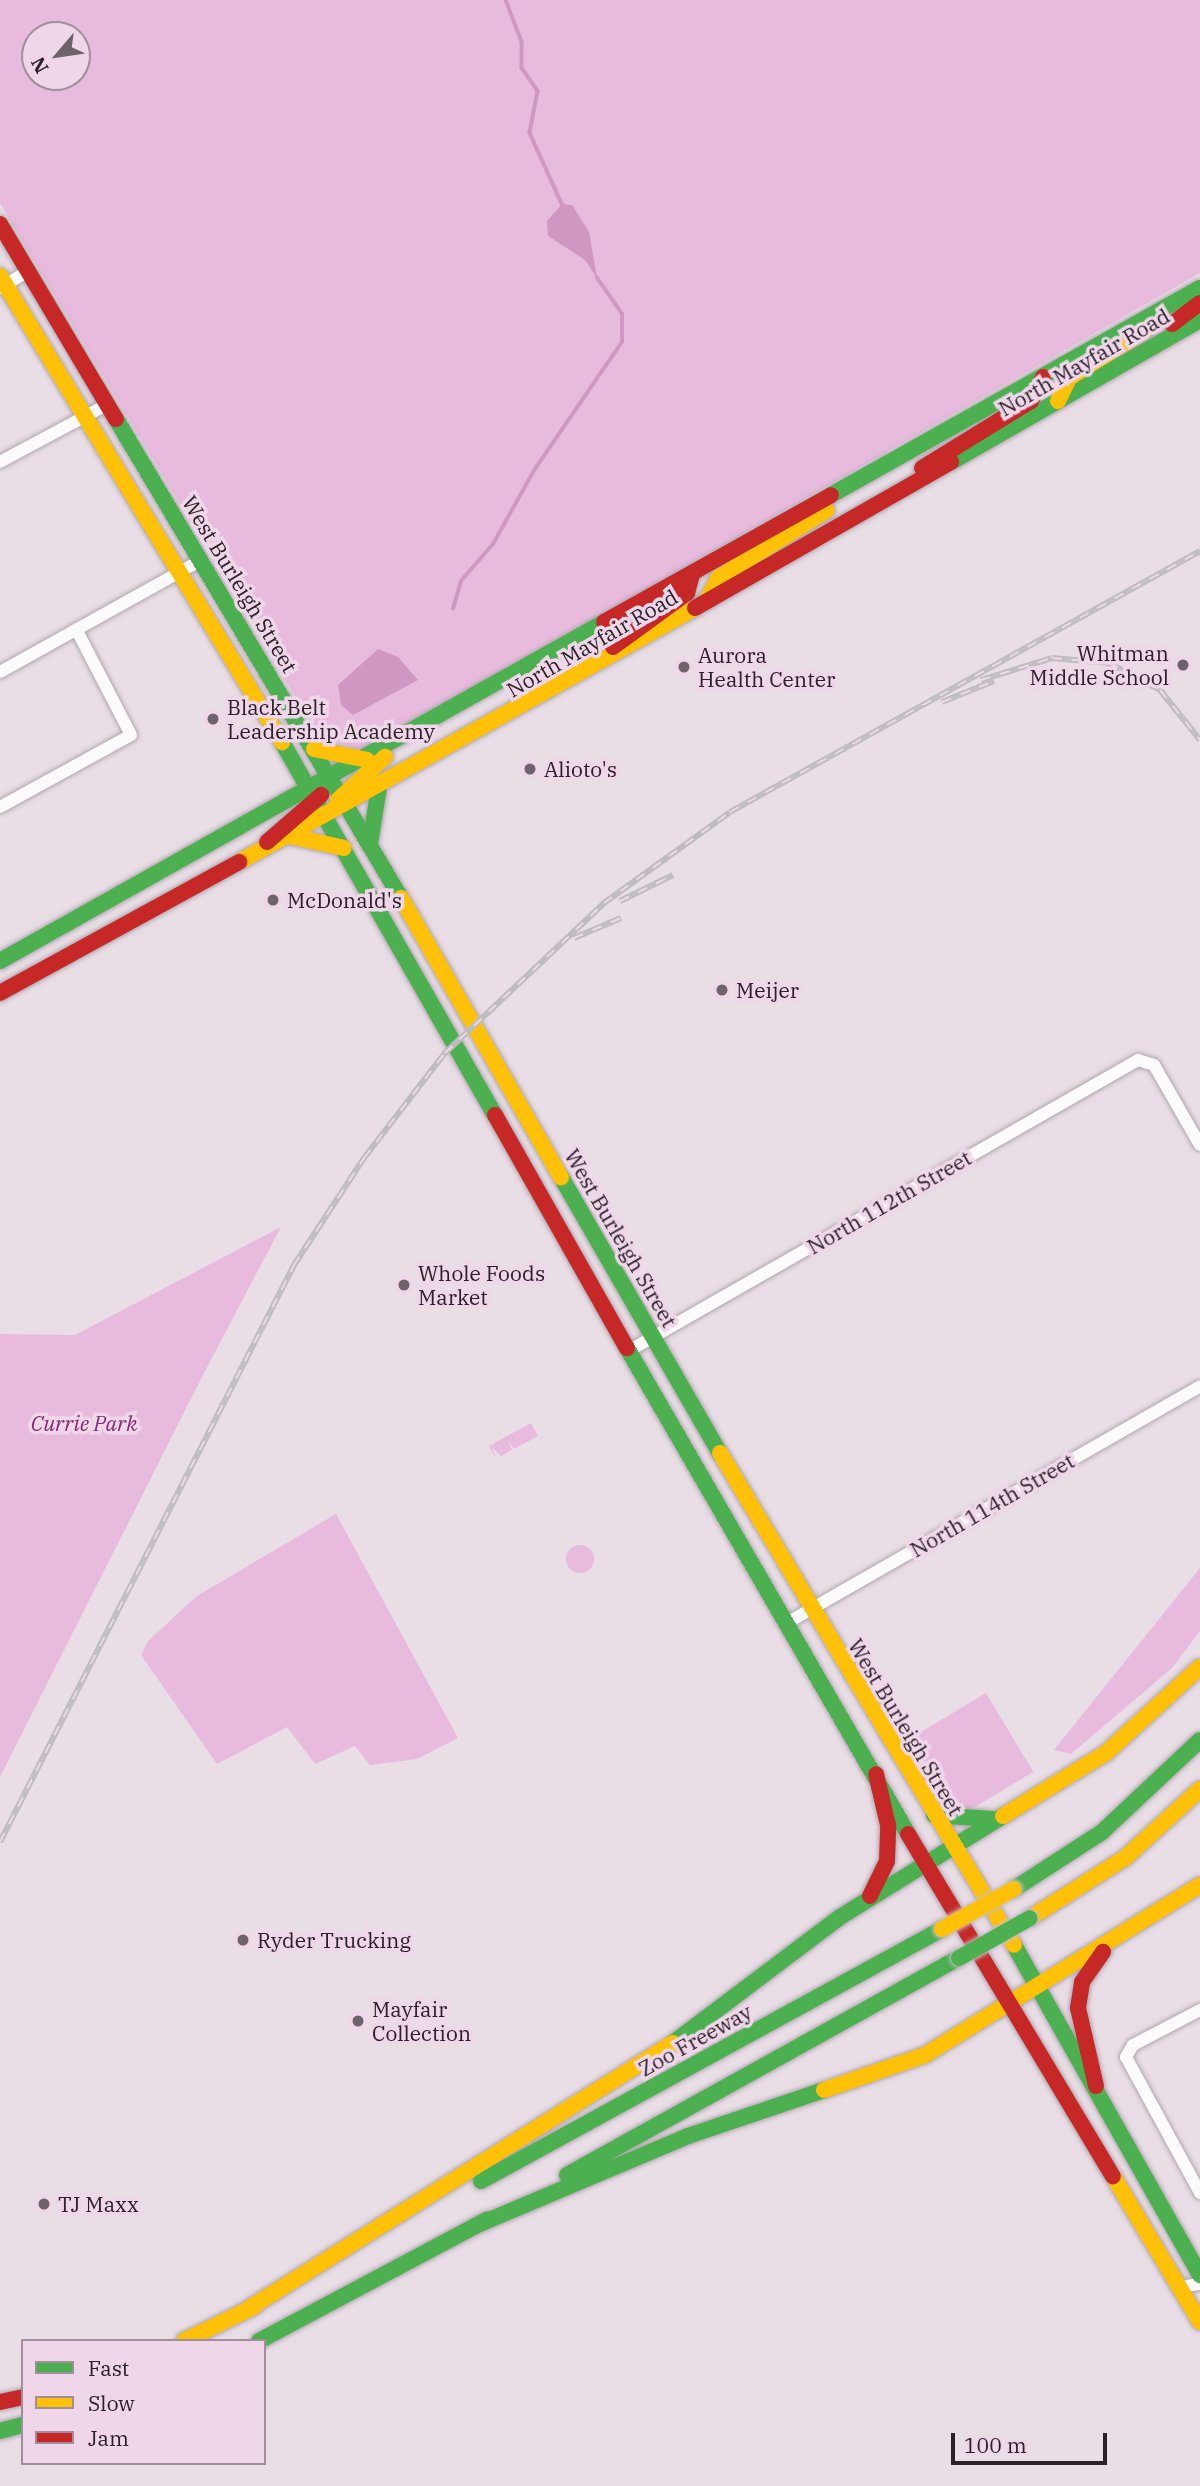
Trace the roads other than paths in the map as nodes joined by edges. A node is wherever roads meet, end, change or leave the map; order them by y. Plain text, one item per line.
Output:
1 (0, 224) edge
2 (28, 271) junction
3 (2, 283) edge
4 (1196, 295) edge
5 (1200, 320) edge
6 (1128, 361) junction
7 (1043, 377) junction
8 (1058, 401) junction
9 (108, 404) junction
10 (86, 415) junction
11 (0, 463) edge
12 (868, 476) junction
13 (875, 505) junction
14 (201, 560) junction
15 (692, 574) junction
16 (179, 575) junction
17 (706, 603) junction
18 (76, 629) junction
19 (598, 664) junction
20 (0, 672) edge
21 (401, 741) junction
22 (314, 749) junction
23 (367, 760) junction
24 (333, 779) junction
25 (379, 787) junction
26 (314, 796) junction
27 (345, 800) junction
28 (0, 807) edge
29 (326, 817) junction
30 (290, 836) junction
31 (370, 844) junction
32 (344, 848) junction
33 (254, 856) junction
34 (0, 961) edge
35 (0, 993) edge
36 (1200, 1144) edge
37 (653, 1336) junction
38 (632, 1349) junction
39 (1200, 1386) edge
40 (812, 1609) junction
41 (785, 1624) junction
42 (1200, 1667) edge
43 (1200, 1740) edge
44 (876, 1774) junction
45 (1200, 1789) edge
46 (934, 1815) junction
47 (998, 1818) junction
48 (954, 1846) junction
49 (928, 1862) junction
50 (1200, 1885) edge
51 (870, 1896) junction
52 (1108, 1947) junction
53 (1038, 1985) junction
54 (1009, 2007) junction
55 (1200, 2010) edge
56 (1096, 2086) junction
57 (1200, 2193) edge
58 (475, 2226) junction
59 (1198, 2268) edge
60 (1200, 2284) edge
61 (1180, 2287) junction
62 (243, 2312) junction
63 (1200, 2322) edge
64 (188, 2339) edge
65 (264, 2339) edge
66 (21, 2397) edge
67 (0, 2402) edge
68 (21, 2426) edge
69 (0, 2431) edge

1 - 2 main road, West Burleigh Street
2 - 3 street
2 - 9 main road, West Burleigh Street
3 - 10 main road, West Burleigh Street
4 - 6 main road
4 - 7 main road, North Mayfair Road
4 - 8 main road
5 - 6 main road, North Mayfair Road
6 - 8 main road, North Mayfair Road
7 - 12 main road, North Mayfair Road
7 - 13 main road
8 - 13 main road, North Mayfair Road
9 - 10 street
9 - 14 main road, West Burleigh Street
10 - 11 street
10 - 16 main road, West Burleigh Street
12 - 15 main road, North Mayfair Road
12 - 17 main road
13 - 17 main road, North Mayfair Road
14 - 16 street
14 - 22 main road, West Burleigh Street
15 - 19 main road
15 - 21 main road, North Mayfair Road
16 - 18 street
16 - 26 main road, West Burleigh Street
17 - 19 main road, North Mayfair Road
18 - 20 street
18 - 28 street
19 - 25 main road, North Mayfair Road
21 - 23 main road, North Mayfair Road
21 - 27 main road
22 - 23 main road
22 - 24 main road, West Burleigh Street
23 - 24 main road, North Mayfair Road
24 - 26 main road
24 - 27 main road, West Burleigh Street
25 - 27 main road, North Mayfair Road
25 - 31 main road
26 - 29 main road, West Burleigh Street
26 - 33 main road
26 - 34 main road
27 - 29 main road
27 - 31 main road, West Burleigh Street
29 - 30 main road
29 - 32 main road, West Burleigh Street
30 - 32 main road
30 - 33 main road
31 - 37 main road, West Burleigh Street
32 - 38 main road, West Burleigh Street
33 - 35 main road
36 - 37 street, North 112th Street
37 - 38 street, North 112th Street
37 - 40 main road, West Burleigh Street
38 - 41 main road, West Burleigh Street
39 - 40 street, North 114th Street
40 - 41 street, North 114th Street
40 - 46 main road, West Burleigh Street
41 - 44 main road, West Burleigh Street
42 - 47 main road
43 - 62 main road, Zoo Freeway, bridge
44 - 49 main road, West Burleigh Street
44 - 51 main road
45 - 58 main road, bridge
46 - 47 main road
46 - 48 main road, West Burleigh Street
47 - 48 main road
48 - 49 main road
48 - 53 main road, West Burleigh Street
49 - 51 main road
49 - 54 main road, West Burleigh Street
50 - 52 main road
51 - 62 main road
52 - 53 main road
52 - 56 main road
53 - 54 main road
53 - 56 main road, West Burleigh Street
54 - 58 main road
54 - 61 main road, West Burleigh Street
55 - 57 street
56 - 59 main road, West Burleigh Street
58 - 65 main road
59 - 61 street
60 - 61 street
61 - 63 main road, West Burleigh Street
62 - 64 main road, Zoo Freeway
66 - 67 main road
68 - 69 main road

